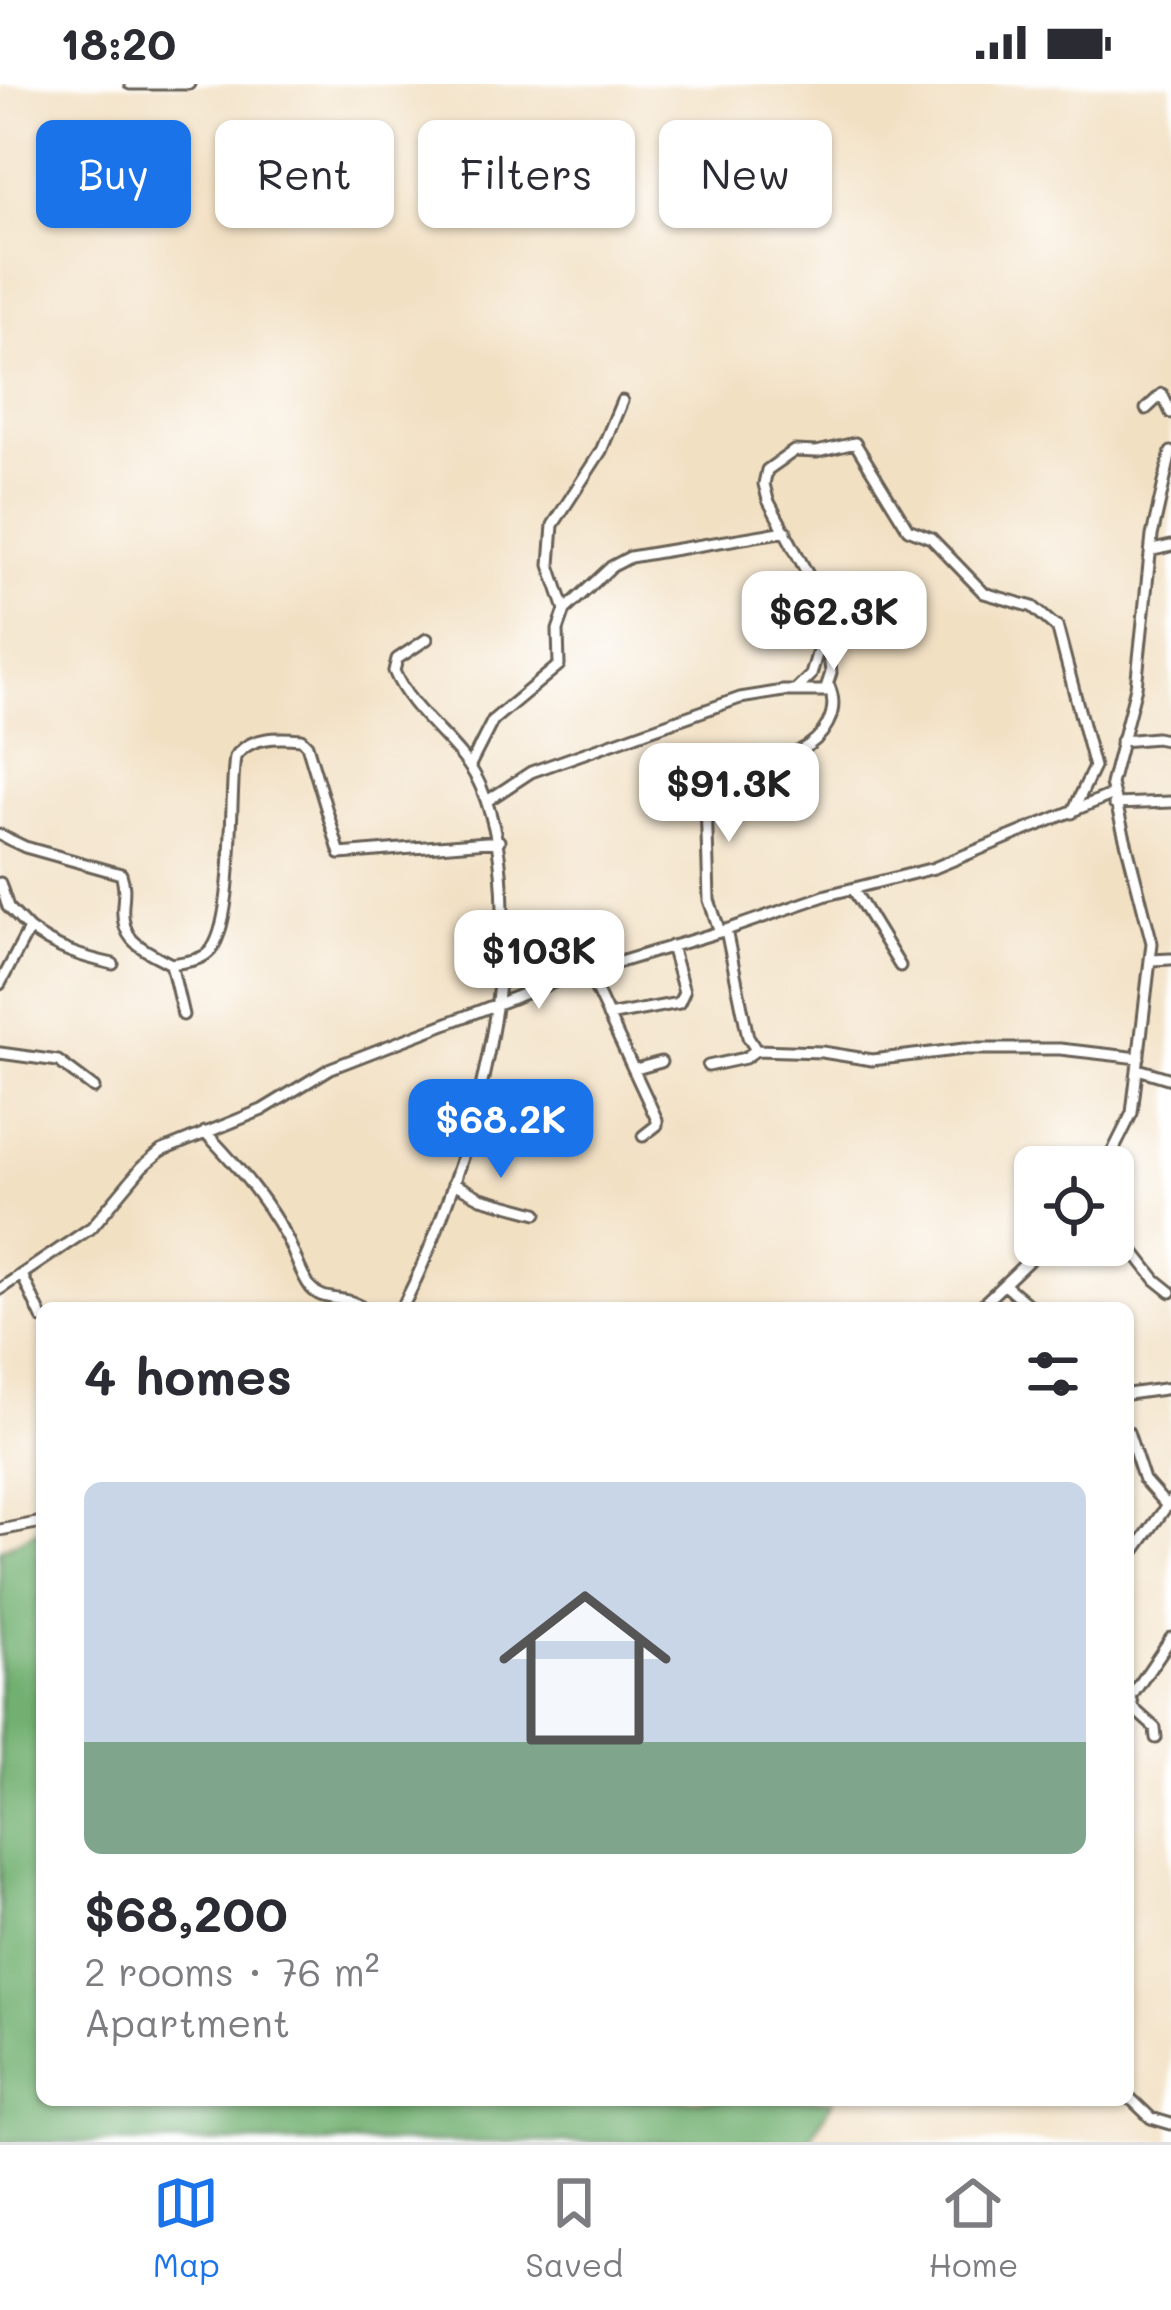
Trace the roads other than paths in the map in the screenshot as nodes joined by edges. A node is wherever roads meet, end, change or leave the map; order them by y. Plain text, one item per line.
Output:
1 (130, 84) edge
2 (189, 84) edge
3 (622, 401) dead end
4 (1146, 409) dead end
5 (1171, 413) edge
6 (1171, 452) edge
7 (786, 531) junction
8 (1171, 546) edge
9 (1153, 550) junction
10 (565, 610) junction
11 (826, 624) junction
12 (427, 639) dead end
13 (829, 686) junction
14 (796, 690) junction
15 (1121, 741) junction
16 (1171, 741) edge
17 (799, 751) dead end
18 (709, 755) dead end
19 (1113, 764) junction
20 (470, 765) junction
21 (1094, 767) junction
22 (1112, 799) junction
23 (487, 801) junction
24 (1171, 802) edge
25 (1072, 813) junction
26 (0, 835) edge
27 (499, 841) junction
28 (0, 883) edge
29 (853, 889) junction
30 (29, 929) junction
31 (723, 931) junction
32 (671, 946) junction
33 (1171, 958) edge
34 (1152, 960) junction
35 (113, 964) dead end
36 (172, 964) junction
37 (899, 966) dead end
38 (588, 972) junction
39 (0, 984) edge
40 (495, 1005) junction
41 (183, 1015) dead end
42 (608, 1016) junction
43 (756, 1050) junction
44 (0, 1054) edge
45 (661, 1062) dead end
46 (1138, 1064) junction
47 (708, 1066) dead end
48 (636, 1069) junction
49 (1171, 1078) edge
50 (94, 1088) dead end
51 (205, 1132) junction
52 (643, 1136) dead end
53 (1115, 1146) edge
54 (453, 1183) junction
55 (537, 1214) dead end
56 (1134, 1252) edge
57 (1024, 1266) edge
58 (23, 1276) junction
59 (1005, 1285) junction
60 (0, 1289) edge
61 (1171, 1292) edge
62 (354, 1302) edge
63 (404, 1302) edge
64 (986, 1302) edge
65 (1025, 1302) edge
66 (36, 1305) edge
67 (1171, 1388) edge
68 (1134, 1393) edge
69 (1134, 1450) edge
70 (1169, 1503) edge
71 (36, 1523) edge
72 (0, 1530) edge
73 (1134, 1552) edge
74 (1171, 1638) edge
75 (1134, 1693) edge
76 (1134, 1708) edge
77 (1156, 1738) dead end
78 (1134, 2102) edge
79 (1171, 2124) edge

1 - 2 street
3 - 10 street
4 - 5 street
6 - 9 street
7 - 10 street
7 - 11 street
7 - 21 street
8 - 9 street
9 - 15 street
10 - 20 street
11 - 13 street
11 - 14 street
12 - 20 street
13 - 14 street
13 - 17 street
14 - 23 street
15 - 16 street
15 - 19 street
18 - 31 street
19 - 21 street
19 - 22 street
20 - 23 street
21 - 25 street
22 - 24 street
22 - 25 street
22 - 34 street
23 - 27 street
25 - 29 street
26 - 36 street
27 - 36 street
27 - 40 street
28 - 30 street
29 - 31 street
29 - 37 street
30 - 35 street
30 - 39 street
31 - 32 street
31 - 43 street
32 - 38 street
32 - 42 street
33 - 34 street
34 - 46 street
36 - 41 street
38 - 40 street
38 - 42 street
40 - 51 street
40 - 54 street
42 - 48 street
43 - 46 street
43 - 47 street
44 - 50 street
45 - 48 street
46 - 49 street
46 - 53 street
48 - 52 street
51 - 58 street
51 - 62 street
54 - 55 street
54 - 63 street
56 - 61 street
57 - 59 street
58 - 60 street
58 - 66 street
59 - 64 street
59 - 65 street
67 - 68 street
69 - 70 street
70 - 73 street
71 - 72 street
74 - 75 street
76 - 77 street
78 - 79 street

